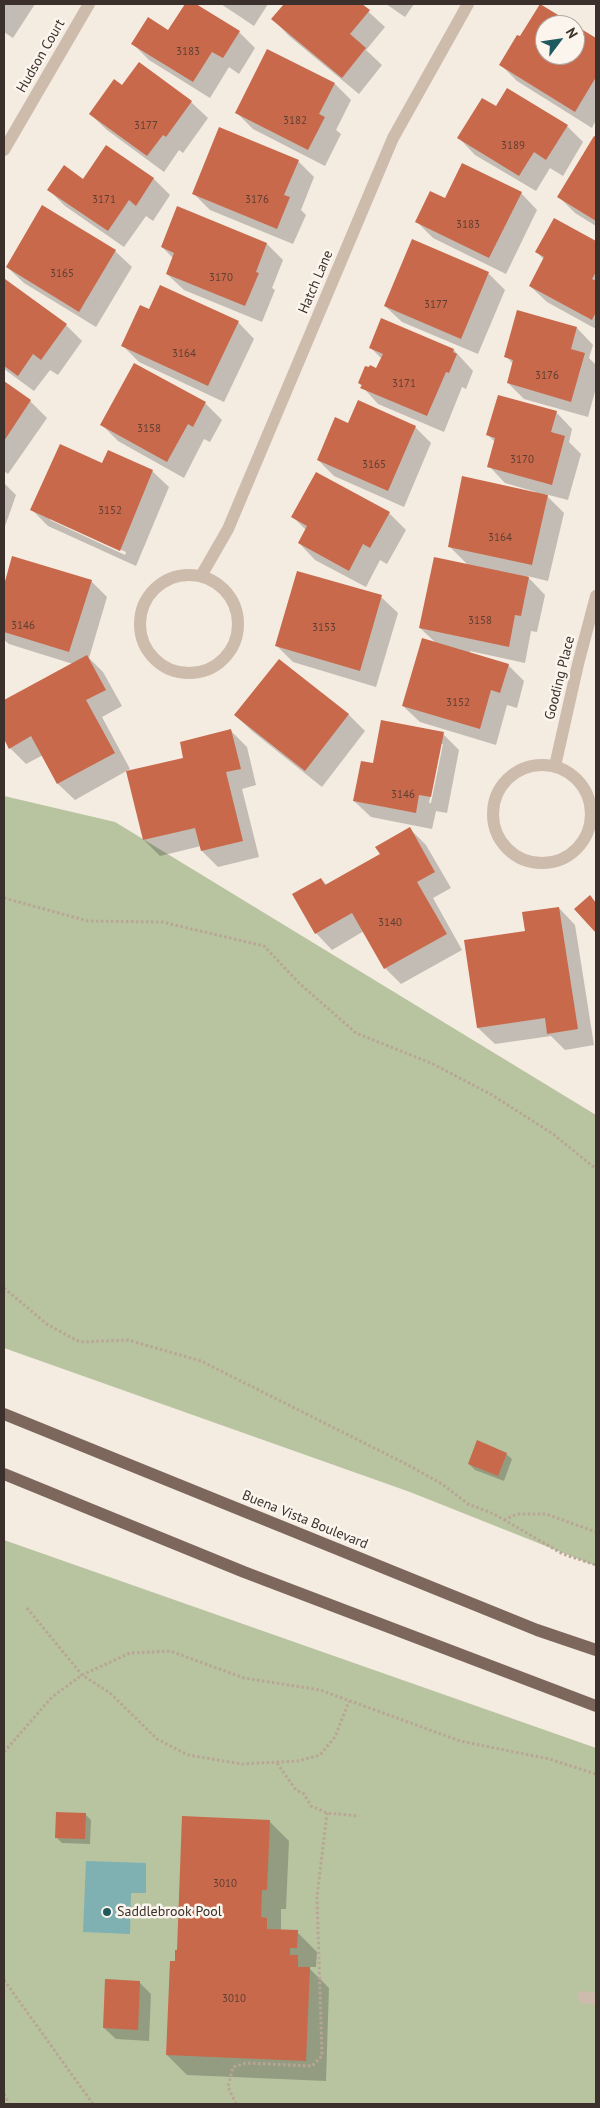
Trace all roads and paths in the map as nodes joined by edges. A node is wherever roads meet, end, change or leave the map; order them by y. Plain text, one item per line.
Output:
1 (89, 4) edge
2 (468, 4) edge
3 (4, 150) edge
4 (201, 576) junction
5 (596, 596) edge
6 (555, 766) junction
7 (4, 898) edge
8 (596, 1169) edge
9 (4, 1288) edge
10 (4, 1414) edge
11 (4, 1474) edge
12 (504, 1520) junction
13 (596, 1532) edge
14 (596, 1565) edge
15 (27, 1608) dead end
16 (596, 1650) edge
17 (82, 1675) junction
18 (349, 1701) junction
19 (596, 1706) edge
20 (4, 1752) edge
21 (276, 1762) junction
22 (596, 1774) edge
23 (327, 1813) junction
24 (359, 1816) dead end
25 (4, 1980) edge
26 (583, 1997) dead end
27 (596, 1998) edge
28 (4, 2094) edge
29 (9, 2104) edge
30 (93, 2104) edge
31 (236, 2104) edge

1 - 3 street, Hudson Court
2 - 4 street, Hatch Lane
4 - 4 street
5 - 6 street, Gooding Place
6 - 6 street
7 - 8 path
9 - 12 path
10 - 16 main road, Buena Vista Boulevard
11 - 19 main road
12 - 13 path
12 - 14 path
15 - 17 path
17 - 18 path
17 - 20 path
17 - 21 path
18 - 21 path
18 - 22 path
21 - 23 path
23 - 24 path
23 - 31 path
25 - 30 path
26 - 27 street
28 - 29 path

